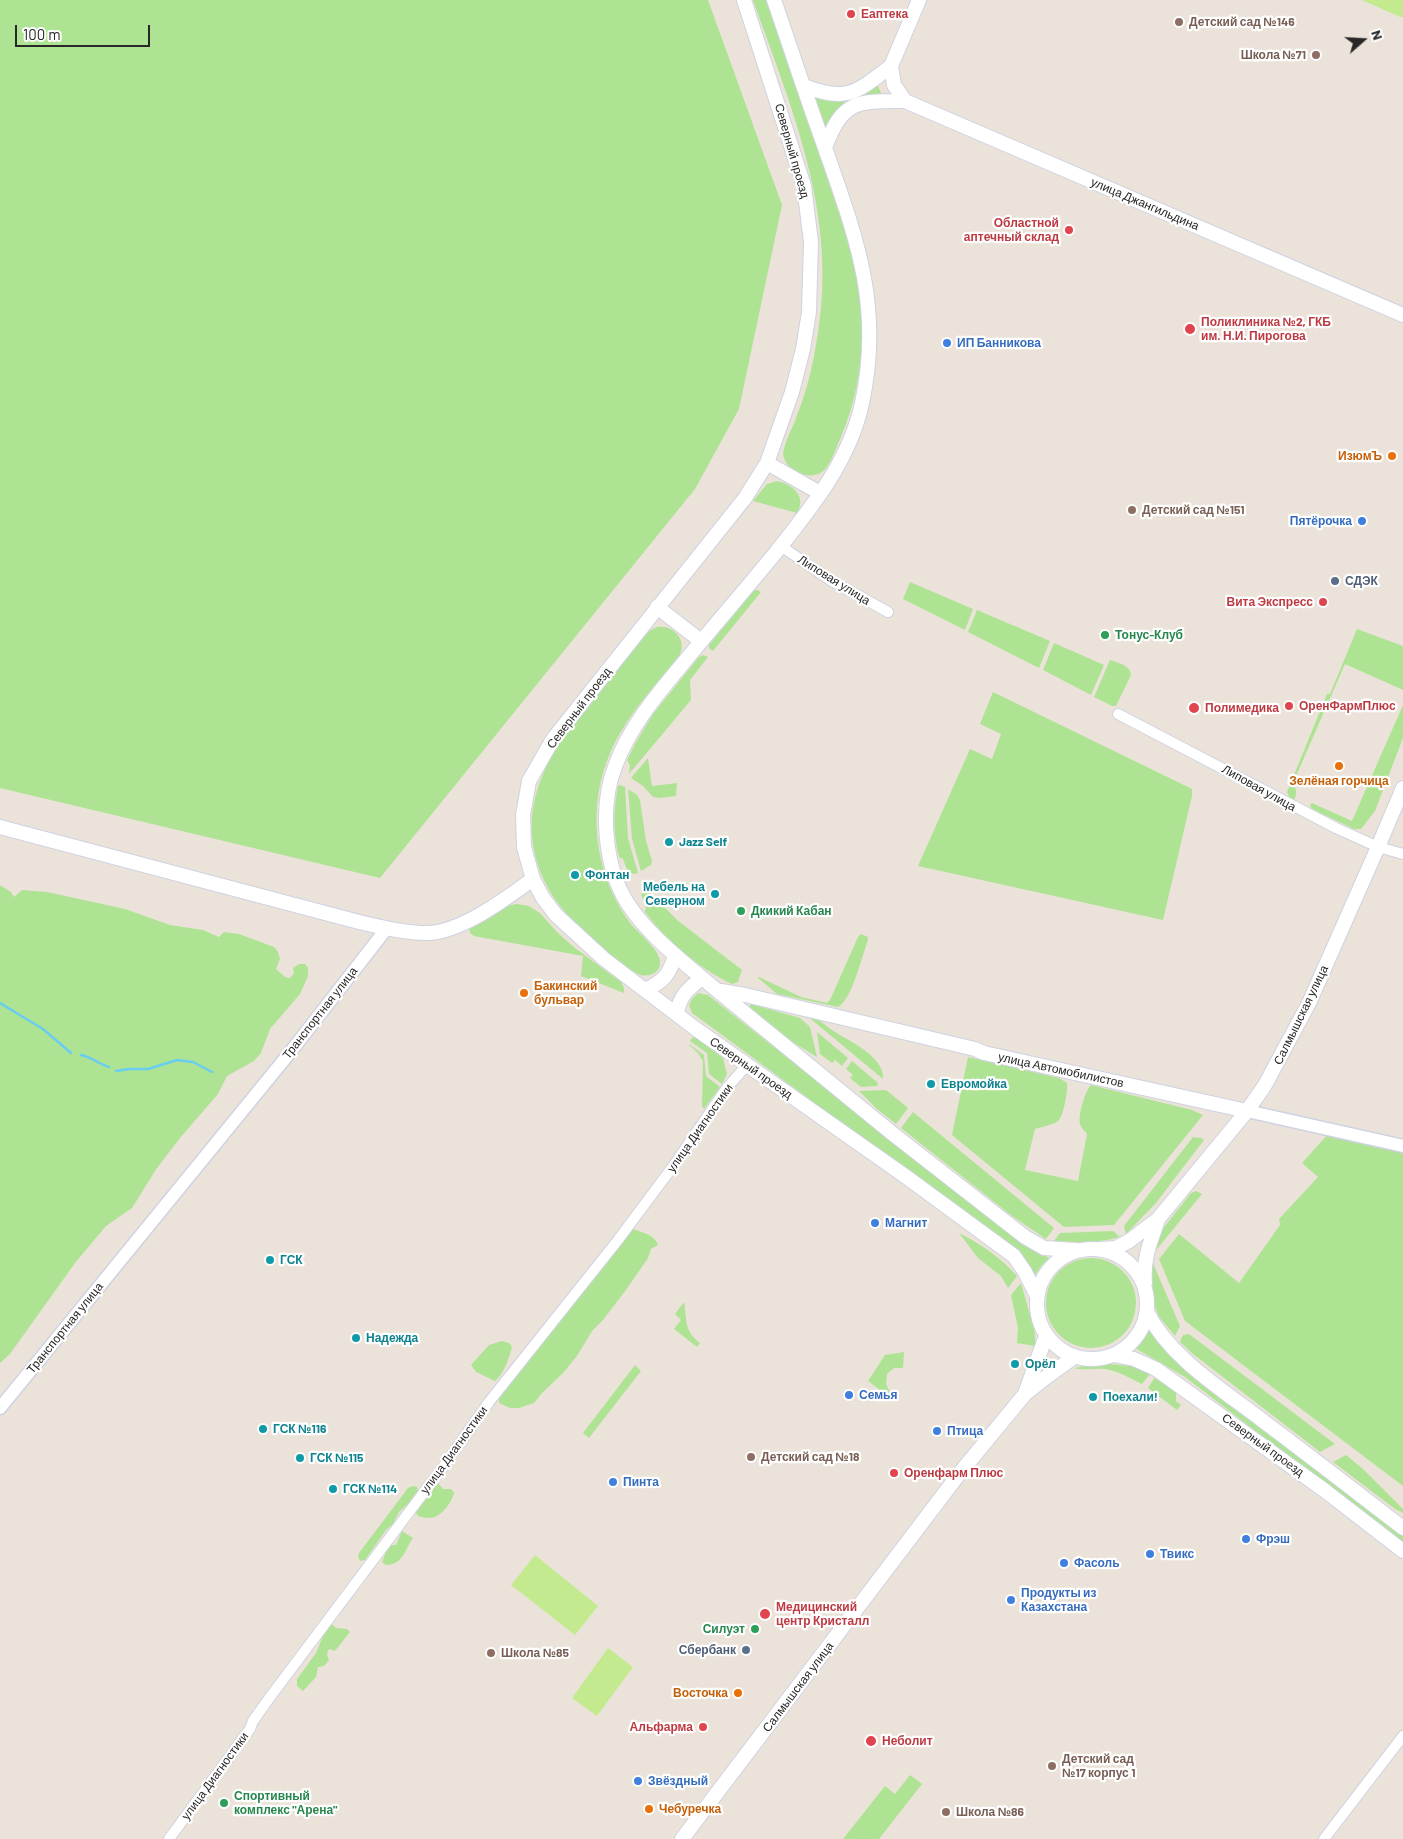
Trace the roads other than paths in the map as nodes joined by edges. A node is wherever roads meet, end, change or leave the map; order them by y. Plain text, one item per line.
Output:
1 (744, 0) edge
2 (774, 0) edge
3 (919, 0) edge
4 (891, 66) junction
5 (804, 86) junction
6 (905, 101) junction
7 (825, 148) junction
8 (1403, 316) edge
9 (767, 463) junction
10 (820, 494) junction
11 (781, 546) junction
12 (657, 607) junction
13 (888, 612) dead end
14 (701, 642) junction
15 (1118, 714) dead end
16 (1403, 788) edge
17 (0, 827) edge
18 (1378, 847) junction
19 (1403, 854) edge
20 (533, 879) junction
21 (387, 928) junction
22 (675, 955) junction
23 (702, 978) junction
24 (645, 990) junction
25 (719, 991) junction
26 (677, 1014) junction
27 (747, 1065) junction
28 (1247, 1111) junction
29 (1403, 1146) edge
30 (1158, 1219) junction
31 (1100, 1249) junction
32 (1076, 1250) junction
33 (1145, 1286) junction
34 (1037, 1296) junction
35 (1147, 1312) junction
36 (1046, 1336) junction
37 (1114, 1355) junction
38 (1074, 1357) junction
39 (1025, 1394) junction
40 (0, 1408) edge
41 (1403, 1528) edge
42 (1403, 1551) edge
43 (1403, 1736) edge
44 (169, 1839) edge
45 (682, 1839) edge
46 (1324, 1839) edge

1 - 9 main road, Северный проезд
2 - 5 main road
3 - 4 main road
4 - 5 main road
4 - 6 main road
5 - 7 main road
6 - 7 main road
6 - 8 main road, улица Джангильдина
7 - 10 main road
9 - 10 main road
9 - 12 main road, Северный проезд
10 - 11 main road
11 - 13 street, Липовая улица
11 - 14 main road
12 - 14 main road
12 - 20 main road, Северный проезд
14 - 22 main road
15 - 18 street, Липовая улица
16 - 18 main road, Салмышская улица
17 - 21 main road
18 - 19 street, Липовая улица
18 - 28 main road, Салмышская улица
20 - 21 main road
20 - 24 main road, Северный проезд
21 - 40 street, Транспортная улица
22 - 23 main road
22 - 24 main road
23 - 25 main road
23 - 26 main road
24 - 26 main road, Северный проезд
25 - 28 main road, улица Автомобилистов
25 - 32 main road
26 - 27 main road, Северный проезд
27 - 34 main road, Северный проезд
27 - 44 street, улица Диагностики
28 - 29 street, улица Автомобилистов
28 - 30 main road, Салмышская улица
30 - 31 main road
30 - 33 main road
31 - 32 main road
31 - 33 main road
32 - 34 main road
33 - 35 main road
34 - 36 main road
35 - 37 main road
35 - 41 main road, Северный проезд
36 - 38 main road
36 - 39 main road
37 - 38 main road
37 - 42 main road, Северный проезд
38 - 39 main road
39 - 45 main road, Салмышская улица
43 - 46 street

